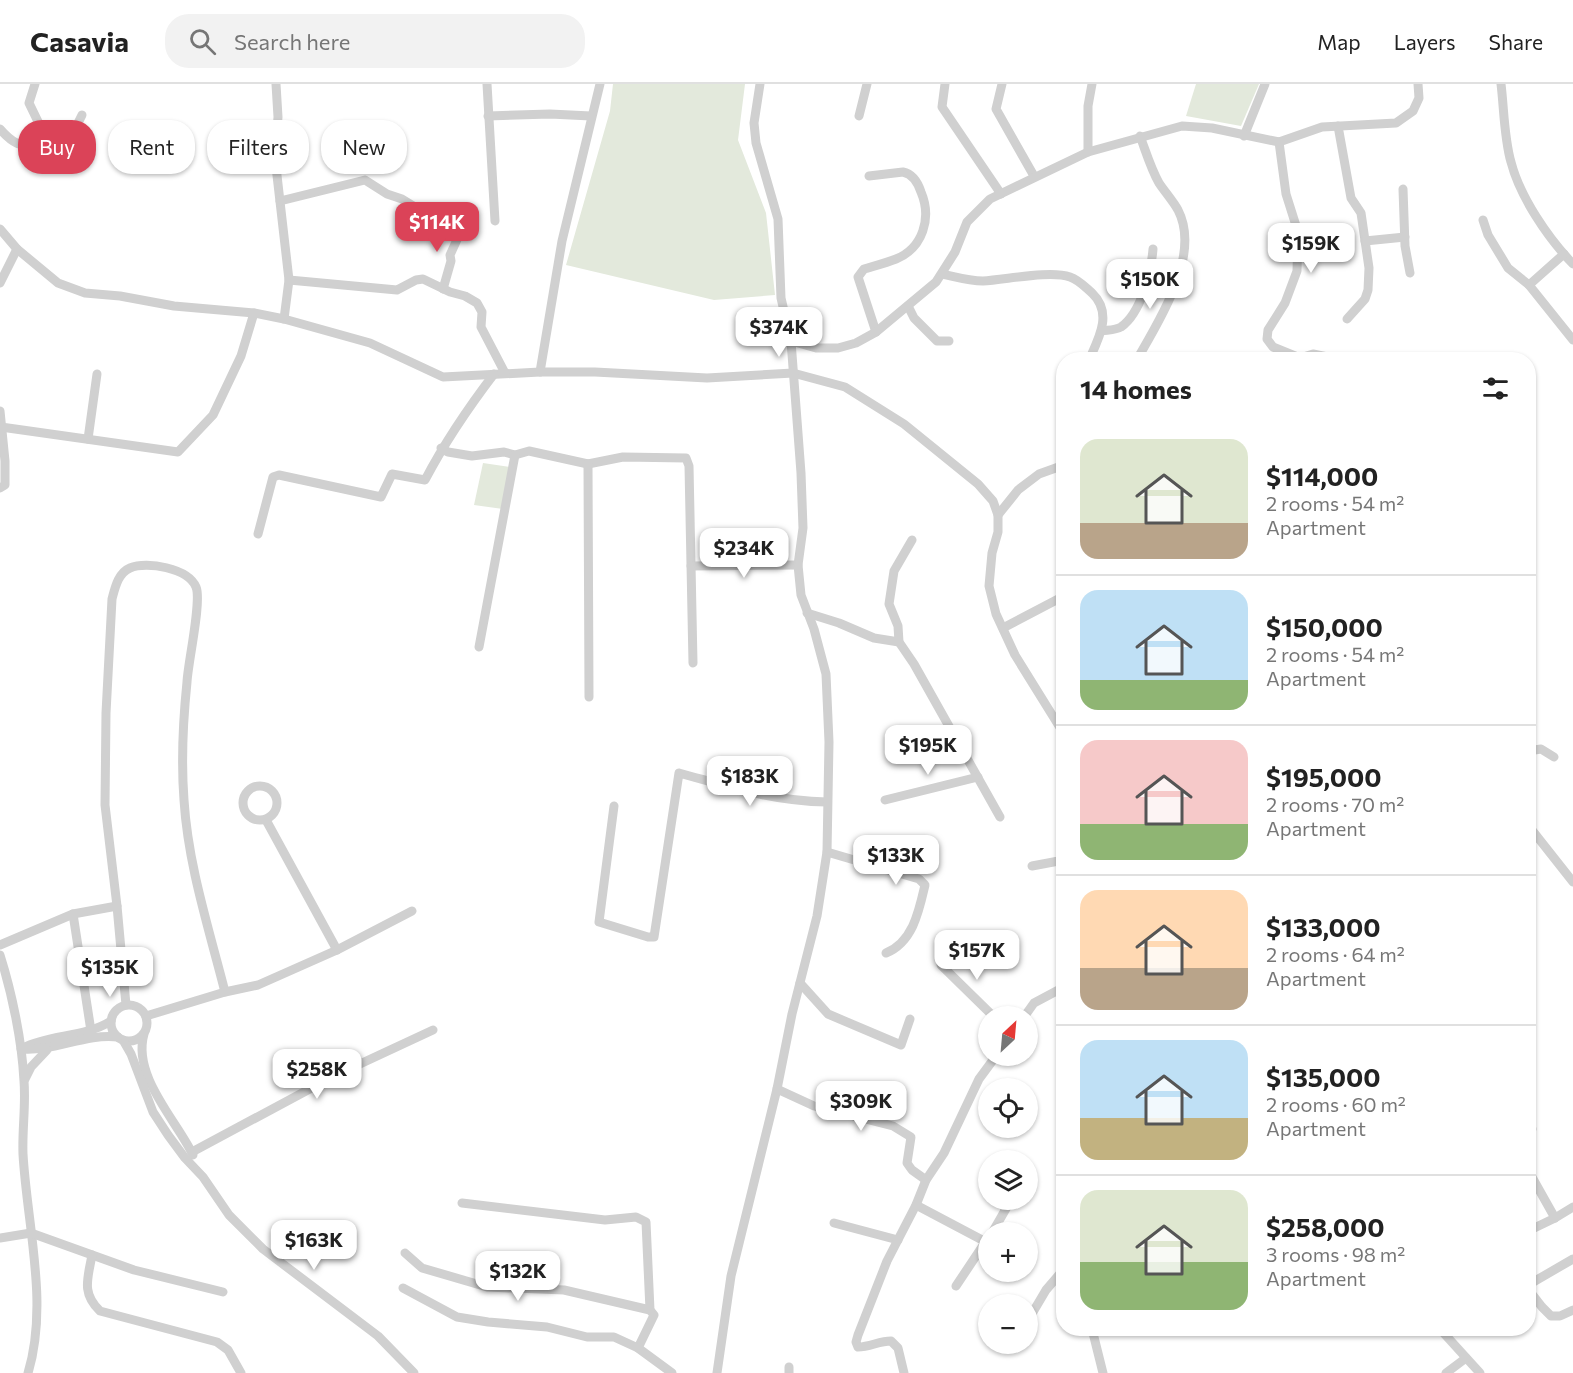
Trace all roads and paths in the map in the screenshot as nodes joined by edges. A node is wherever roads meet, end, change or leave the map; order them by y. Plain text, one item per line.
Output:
1 (35, 84) edge
2 (276, 84) edge
3 (487, 84) edge
4 (600, 84) edge
5 (760, 84) edge
6 (867, 84) edge
7 (945, 84) edge
8 (1002, 84) edge
9 (1092, 84) edge
10 (1265, 84) edge
11 (1418, 84) edge
12 (1501, 84) edge
13 (82, 115) dead end
14 (488, 116) junction
15 (591, 116) junction
16 (859, 116) dead end
17 (37, 120) edge
18 (80, 120) edge
19 (1338, 126) junction
20 (0, 129) edge
21 (1140, 136) junction
22 (1244, 136) junction
23 (1279, 142) junction
24 (18, 145) edge
25 (1088, 152) junction
26 (869, 176) dead end
27 (1034, 176) junction
28 (1403, 189) dead end
29 (1001, 194) junction
30 (280, 201) junction
31 (415, 207) dead end
32 (456, 218) dead end
33 (495, 220) dead end
34 (1483, 220) dead end
35 (0, 230) edge
36 (1406, 237) junction
37 (1365, 241) junction
38 (17, 249) junction
39 (1153, 249) dead end
40 (1564, 254) junction
41 (1573, 264) edge
42 (1410, 273) dead end
43 (942, 274) junction
44 (289, 280) junction
45 (0, 283) edge
46 (1529, 285) junction
47 (443, 289) junction
48 (908, 306) junction
49 (254, 313) junction
50 (284, 319) junction
51 (1347, 319) dead end
52 (1102, 331) junction
53 (876, 332) junction
54 (1573, 340) edge
55 (791, 341) junction
56 (949, 341) dead end
57 (1093, 352) edge
58 (1141, 352) edge
59 (1287, 352) edge
60 (540, 372) junction
61 (793, 373) junction
62 (97, 374) dead end
63 (500, 374) junction
64 (0, 411) edge
65 (2, 427) junction
66 (88, 439) junction
67 (441, 448) junction
68 (515, 455) junction
69 (588, 464) junction
70 (1056, 468) edge
71 (0, 488) edge
72 (998, 515) junction
73 (258, 534) dead end
74 (912, 540) dead end
75 (691, 566) junction
76 (798, 566) junction
77 (1056, 600) edge
78 (807, 613) junction
79 (1003, 628) junction
80 (899, 642) junction
81 (479, 648) dead end
82 (693, 663) dead end
83 (589, 697) dead end
84 (1056, 721) edge
85 (1536, 750) edge
86 (1554, 757) dead end
87 (978, 777) junction
88 (885, 800) dead end
89 (827, 802) junction
90 (614, 806) dead end
91 (1000, 817) dead end
92 (266, 820) dead end
93 (1536, 835) edge
94 (827, 852) junction
95 (1056, 862) edge
96 (1032, 866) dead end
97 (1573, 882) edge
98 (117, 906) junction
99 (412, 911) dead end
100 (73, 914) junction
101 (0, 945) edge
102 (337, 950) junction
103 (886, 953) dead end
104 (0, 955) edge
105 (941, 965) dead end
106 (800, 983) junction
107 (1056, 991) edge
108 (225, 992) junction
109 (126, 1005) junction
110 (983, 1006) edge
111 (1032, 1006) edge
112 (146, 1016) junction
113 (910, 1019) dead end
114 (111, 1021) junction
115 (433, 1030) dead end
116 (91, 1031) junction
117 (144, 1034) junction
118 (120, 1039) junction
119 (21, 1049) junction
120 (48, 1049) junction
121 (989, 1066) edge
122 (24, 1081) junction
123 (777, 1089) junction
124 (192, 1152) junction
125 (203, 1177) junction
126 (926, 1180) junction
127 (1536, 1184) edge
128 (462, 1203) dead end
129 (916, 1205) junction
130 (1573, 1207) edge
131 (1555, 1218) junction
132 (834, 1223) dead end
133 (1536, 1227) edge
134 (31, 1233) junction
135 (978, 1236) edge
136 (0, 1238) edge
137 (898, 1240) junction
138 (405, 1253) dead end
139 (978, 1253) edge
140 (92, 1255) junction
141 (1573, 1258) edge
142 (1056, 1278) edge
143 (1536, 1282) edge
144 (956, 1286) dead end
145 (403, 1288) dead end
146 (223, 1292) dead end
147 (1536, 1298) edge
148 (1038, 1304) edge
149 (650, 1310) junction
150 (1573, 1310) edge
151 (1094, 1336) edge
152 (1446, 1336) edge
153 (638, 1348) junction
154 (1466, 1358) junction
155 (715, 1371) edge
156 (28, 1373) edge
157 (241, 1373) edge
158 (414, 1373) edge
159 (672, 1373) edge
160 (904, 1373) edge
161 (1103, 1373) edge
162 (1446, 1373) edge
163 (1480, 1373) edge

1 - 17 street
2 - 30 street
3 - 14 street
4 - 15 street
5 - 55 street
6 - 16 street
7 - 29 street
8 - 27 street
9 - 25 street
10 - 22 street
11 - 19 street
12 - 40 street
13 - 18 street
14 - 15 street
14 - 33 street
15 - 60 street
19 - 23 street
19 - 37 street
20 - 24 street
21 - 22 street
21 - 25 street
21 - 58 street
22 - 23 street
23 - 59 street
25 - 27 street
26 - 53 street
27 - 29 street
28 - 36 street
29 - 43 street
30 - 31 street
30 - 44 street
32 - 47 street
34 - 46 street
35 - 38 street
36 - 37 street
36 - 42 street
37 - 51 street
38 - 45 street
38 - 49 street
39 - 52 street
40 - 41 street
40 - 46 street
43 - 48 street
43 - 52 street
44 - 47 street
44 - 50 street
46 - 54 street
47 - 63 street
48 - 53 street
48 - 56 street
49 - 50 street
49 - 66 street
50 - 63 street
52 - 57 street
53 - 55 street
55 - 61 street
60 - 61 street
60 - 63 street
61 - 72 street
61 - 76 street
62 - 66 street
63 - 67 street
64 - 65 street
65 - 66 street
65 - 71 street
67 - 68 street
67 - 73 street
68 - 69 street
68 - 81 street
69 - 75 street
69 - 83 street
70 - 72 street
72 - 79 street
74 - 80 street
75 - 76 street
75 - 82 street
76 - 78 street
77 - 79 street
78 - 80 street
78 - 89 street
79 - 84 street
80 - 87 street
85 - 86 street
87 - 88 street
87 - 91 street
89 - 90 street
89 - 94 street
92 - 102 street
93 - 97 street
94 - 103 street
94 - 106 street
95 - 96 street
98 - 100 street
98 - 108 street
98 - 109 street
99 - 102 street
100 - 101 street
100 - 116 street
102 - 108 street
104 - 119 street
105 - 110 street
106 - 113 street
106 - 123 street
107 - 111 street
108 - 112 street
109 - 112 street
109 - 114 street
112 - 117 street
114 - 116 street
114 - 118 street
115 - 124 street
116 - 119 street
117 - 118 street
117 - 124 street
118 - 120 street
118 - 125 street
119 - 120 street
119 - 122 street
120 - 122 street
121 - 126 street
122 - 134 street
123 - 126 street
123 - 155 street
124 - 125 street
125 - 158 street
126 - 129 street
127 - 131 street
128 - 149 street
129 - 135 street
129 - 137 street
130 - 131 street
131 - 133 street
132 - 137 street
134 - 136 street
134 - 140 street
134 - 156 street
137 - 160 street
138 - 149 street
139 - 144 street
140 - 146 street
140 - 157 street
141 - 143 street
142 - 148 street
145 - 153 street
147 - 150 street
149 - 153 street
151 - 161 street
152 - 154 street
153 - 159 street
154 - 162 street
154 - 163 street

